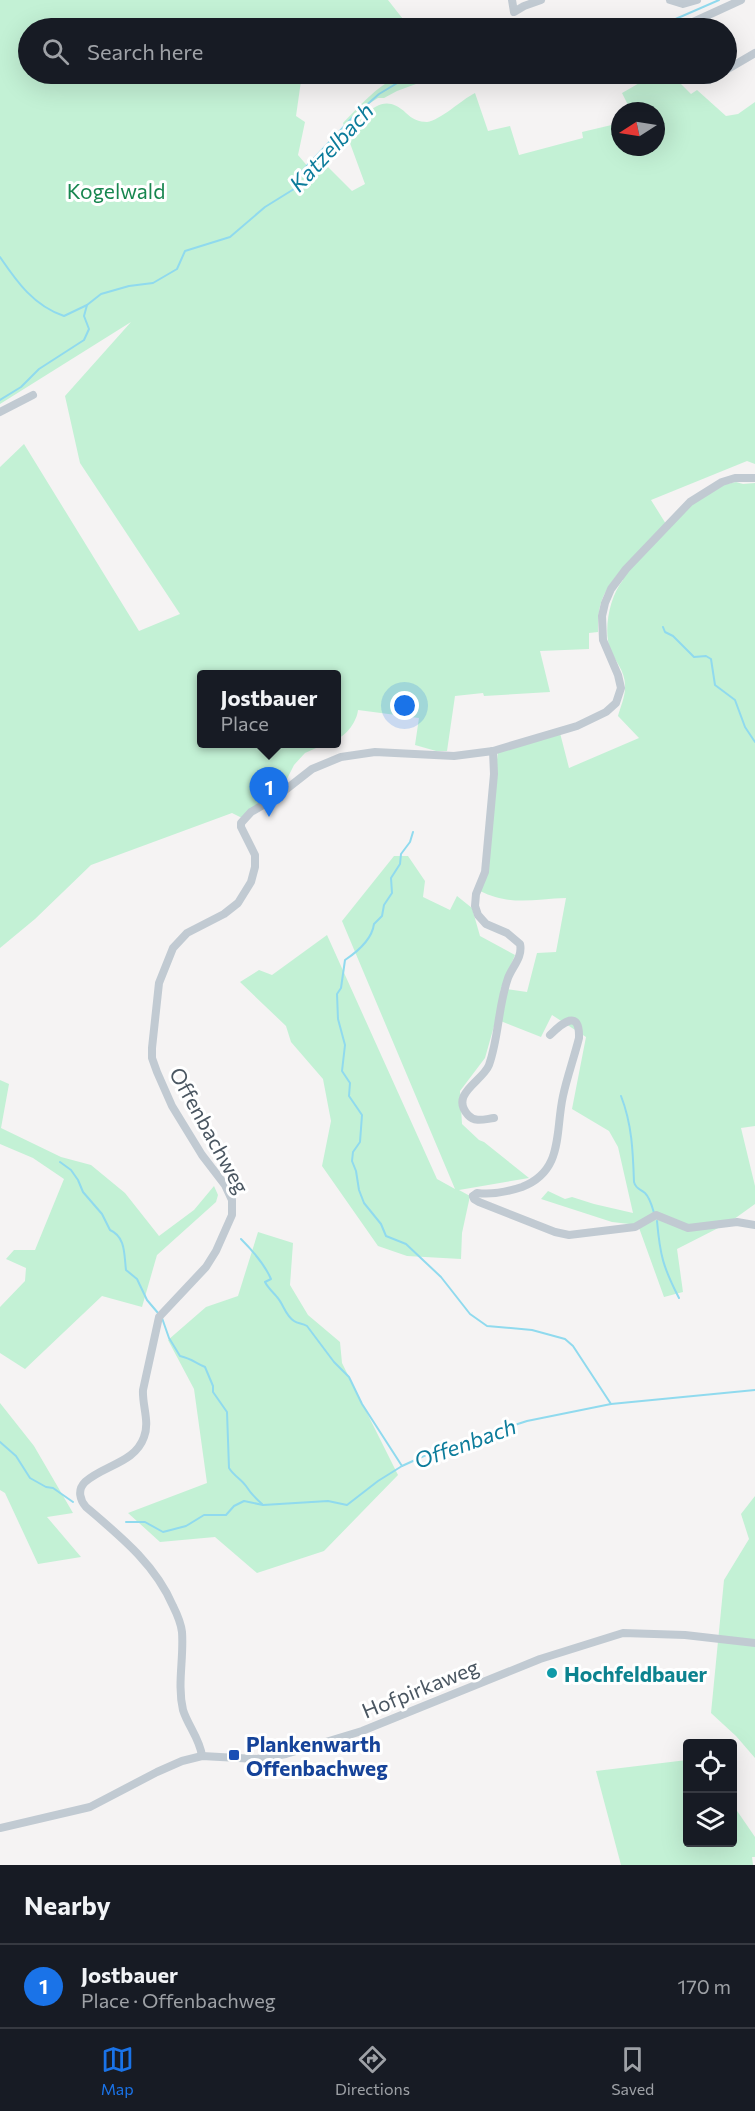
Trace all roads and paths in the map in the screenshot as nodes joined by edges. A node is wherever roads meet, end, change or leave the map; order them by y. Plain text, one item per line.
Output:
1 (512, 0) edge
2 (541, 0) edge
3 (670, 0) edge
4 (697, 0) edge
5 (741, 0) edge
6 (702, 18) edge
7 (755, 53) edge
8 (737, 64) edge
9 (33, 394) dead end
10 (0, 412) edge
11 (755, 478) edge
12 (493, 751) junction
13 (550, 1035) dead end
14 (494, 1118) dead end
15 (755, 1225) edge
16 (755, 1643) edge
17 (202, 1756) junction
18 (0, 1828) edge

1 - 2 street
3 - 4 street
5 - 6 street
7 - 8 street
9 - 10 street
11 - 12 street, Offenbachweg
12 - 14 street
12 - 17 street, Offenbachweg
13 - 15 street
16 - 17 street, Hofpirkaweg
17 - 18 street, Hofpirkaweg

